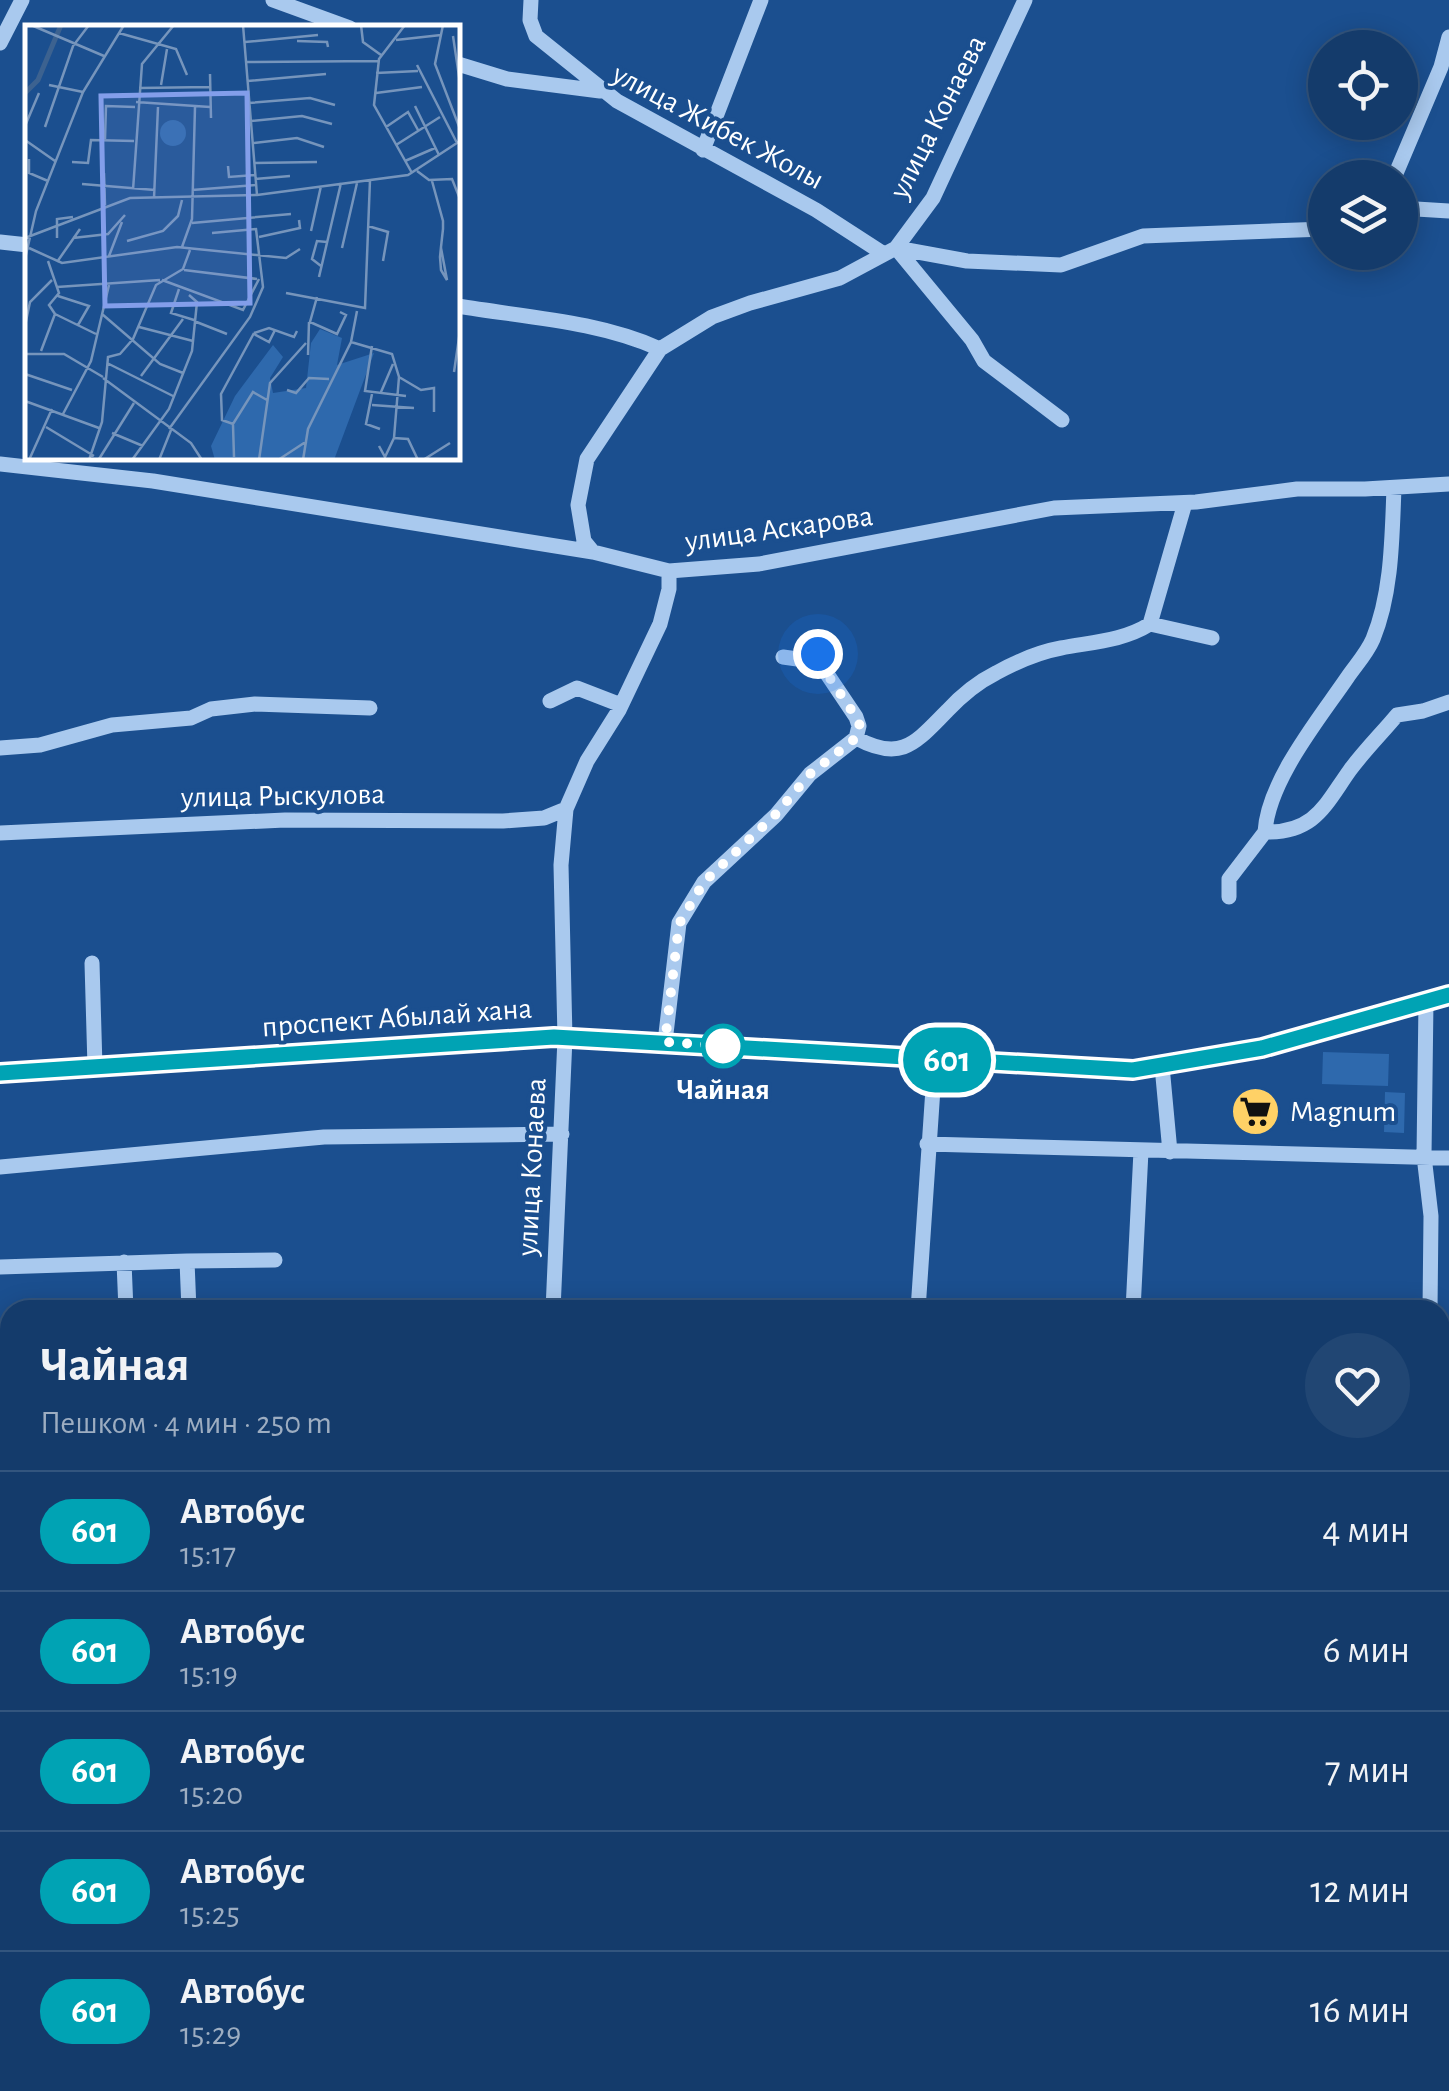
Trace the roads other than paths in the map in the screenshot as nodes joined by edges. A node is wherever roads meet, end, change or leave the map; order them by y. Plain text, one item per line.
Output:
1 (22, 0) edge
2 (273, 0) edge
3 (531, 0) edge
4 (761, 0) edge
5 (1025, 0) edge
6 (342, 25) edge
7 (1449, 37) edge
8 (0, 43) edge
9 (460, 65) edge
10 (604, 92) junction
11 (703, 150) junction
12 (1401, 160) edge
13 (1418, 207) edge
14 (1449, 210) edge
15 (1308, 231) edge
16 (0, 242) edge
17 (25, 246) edge
18 (890, 251) junction
19 (460, 306) edge
20 (660, 349) junction
21 (1062, 420) dead end
22 (0, 464) edge
23 (1449, 484) edge
24 (1394, 488) junction
25 (1185, 503) junction
26 (593, 552) junction
27 (669, 571) junction
28 (1150, 624) junction
29 (1212, 638) dead end
30 (783, 656) dead end
31 (550, 701) dead end
32 (1449, 702) edge
33 (621, 705) junction
34 (370, 708) dead end
35 (856, 738) junction
36 (0, 748) edge
37 (566, 809) junction
38 (1265, 832) junction
39 (0, 833) edge
40 (1229, 897) dead end
41 (92, 963) dead end
42 (1449, 995) edge
43 (1426, 1001) junction
44 (565, 1038) junction
45 (665, 1042) junction
46 (935, 1060) junction
47 (1162, 1066) junction
48 (95, 1067) junction
49 (0, 1072) edge
50 (562, 1134) junction
51 (927, 1144) junction
52 (1141, 1151) junction
53 (1170, 1152) junction
54 (1424, 1156) junction
55 (1449, 1158) edge
56 (0, 1167) edge
57 (274, 1260) dead end
58 (187, 1261) junction
59 (124, 1262) junction
60 (0, 1267) edge
61 (126, 1300) edge
62 (189, 1300) edge
63 (554, 1300) edge
64 (919, 1300) edge
65 (1134, 1300) edge
66 (1430, 1300) edge

1 - 8 street
2 - 6 street
3 - 10 street
4 - 11 street
5 - 18 street, улица Конаева
7 - 12 street
9 - 10 street, улица Жибек Жолы
10 - 11 street, улица Жибек Жолы
11 - 18 street, улица Жибек Жолы
13 - 14 street
15 - 18 street, улица Жибек Жолы
16 - 17 street
18 - 20 street, улица Конаева
18 - 21 street
19 - 20 street
20 - 26 street, улица Конаева
22 - 26 street, улица Аскарова
23 - 24 street, улица Аскарова
24 - 25 street, улица Аскарова
24 - 38 street
25 - 27 street, улица Аскарова
25 - 28 street
26 - 27 street, улица Аскарова
27 - 33 street, улица Конаева
28 - 29 street
28 - 35 street
30 - 35 street
31 - 33 street
32 - 38 street
33 - 37 street, улица Конаева
34 - 36 street
35 - 45 street
37 - 39 street, улица Рыскулова
37 - 44 street, улица Конаева
38 - 40 street
41 - 48 street
42 - 43 main road, проспект Абылай хана
43 - 47 main road, проспект Абылай хана
43 - 54 street
44 - 45 main road, проспект Абылай хана
44 - 48 main road, проспект Абылай хана
44 - 50 street, улица Конаева
45 - 46 main road, проспект Абылай хана
46 - 47 main road, проспект Абылай хана
46 - 51 street
47 - 53 street
48 - 49 main road, проспект Абылай хана
50 - 56 street
50 - 63 street, улица Конаева
51 - 52 street
51 - 64 street
52 - 53 street
52 - 65 street
53 - 54 street
54 - 55 street
54 - 66 street
57 - 58 street
58 - 59 street
58 - 62 street
59 - 60 street
59 - 61 street

